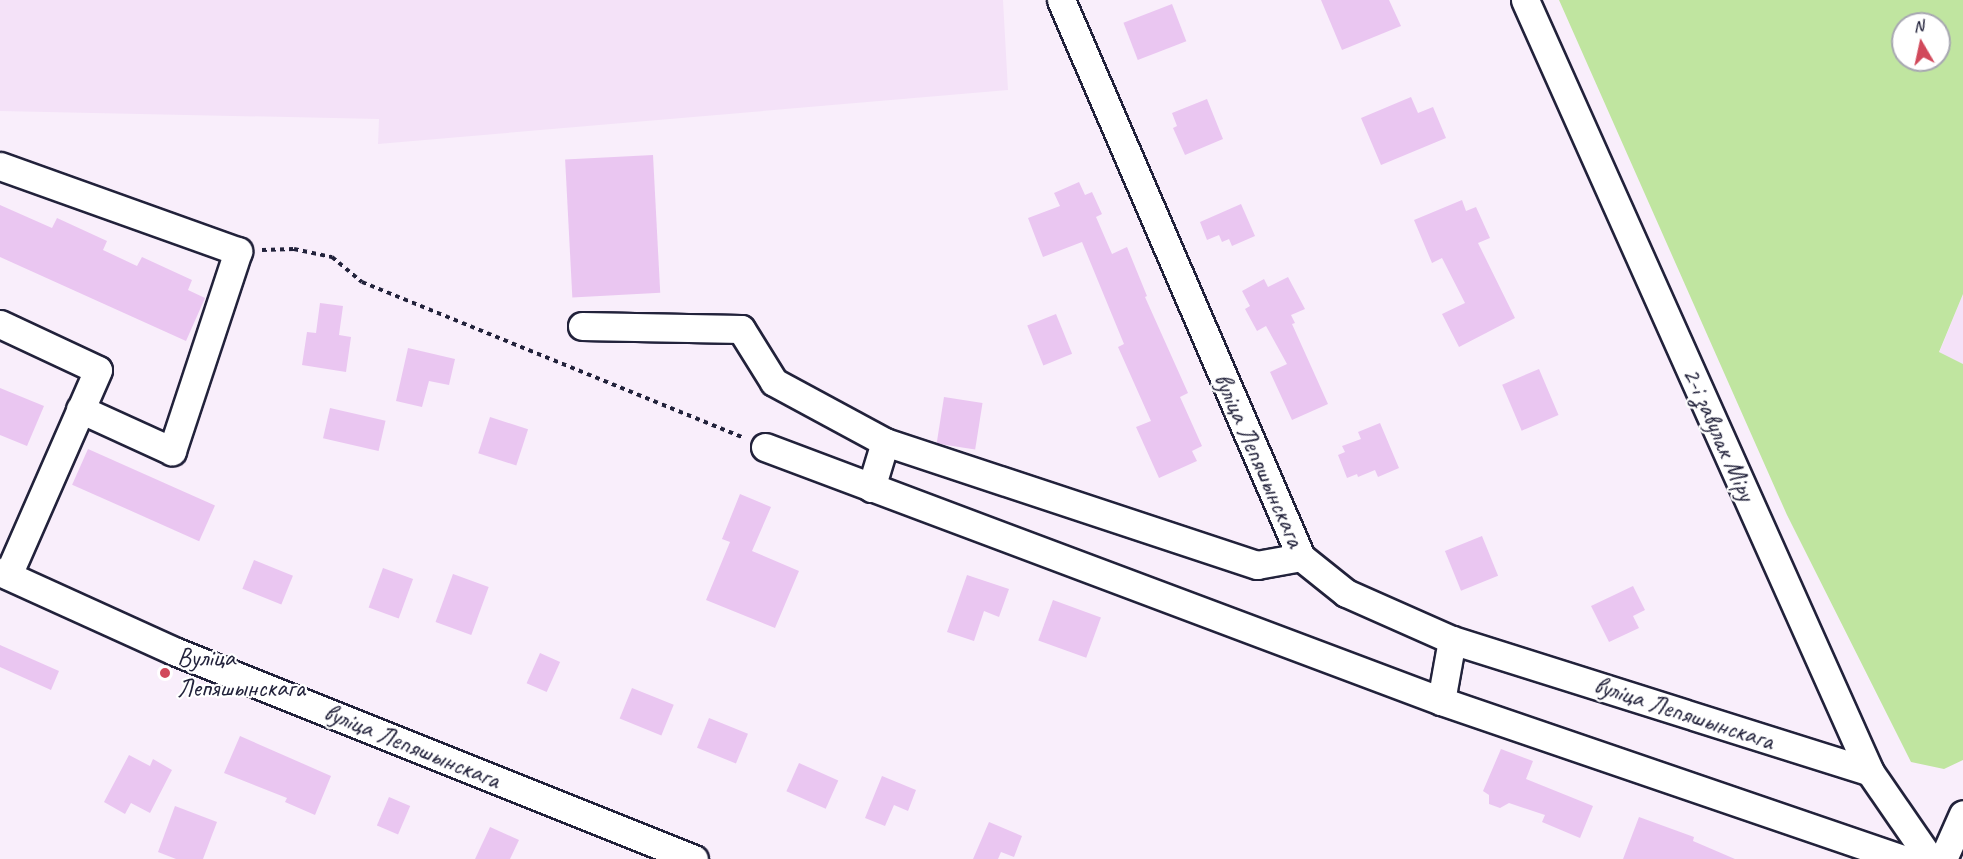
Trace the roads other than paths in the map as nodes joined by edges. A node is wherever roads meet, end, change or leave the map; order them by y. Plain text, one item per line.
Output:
1 (1061, 0) edge
2 (1525, 0) edge
3 (0, 166) edge
4 (0, 324) edge
5 (582, 326) dead end
6 (80, 409) junction
7 (885, 442) junction
8 (765, 447) road end
9 (871, 488) junction
10 (1302, 557) junction
11 (4, 573) edge
12 (1452, 640) junction
13 (1441, 701) junction
14 (1870, 772) junction
15 (1963, 814) edge
16 (694, 859) edge
17 (1903, 859) edge
18 (1930, 859) edge
19 (1943, 859) edge

1 - 10 street, вуліца Лепяшынскага
2 - 14 street, 2-і завулак Міру
3 - 6 street
4 - 6 street
5 - 7 street
6 - 11 street
7 - 9 street
7 - 10 street
8 - 9 street
9 - 13 street
10 - 12 street, вуліца Лепяшынскага
11 - 16 street, вуліца Лепяшынскага
12 - 13 street
12 - 14 street, вуліца Лепяшынскага
13 - 17 street
14 - 18 street, 2-і завулак Міру
15 - 19 street

